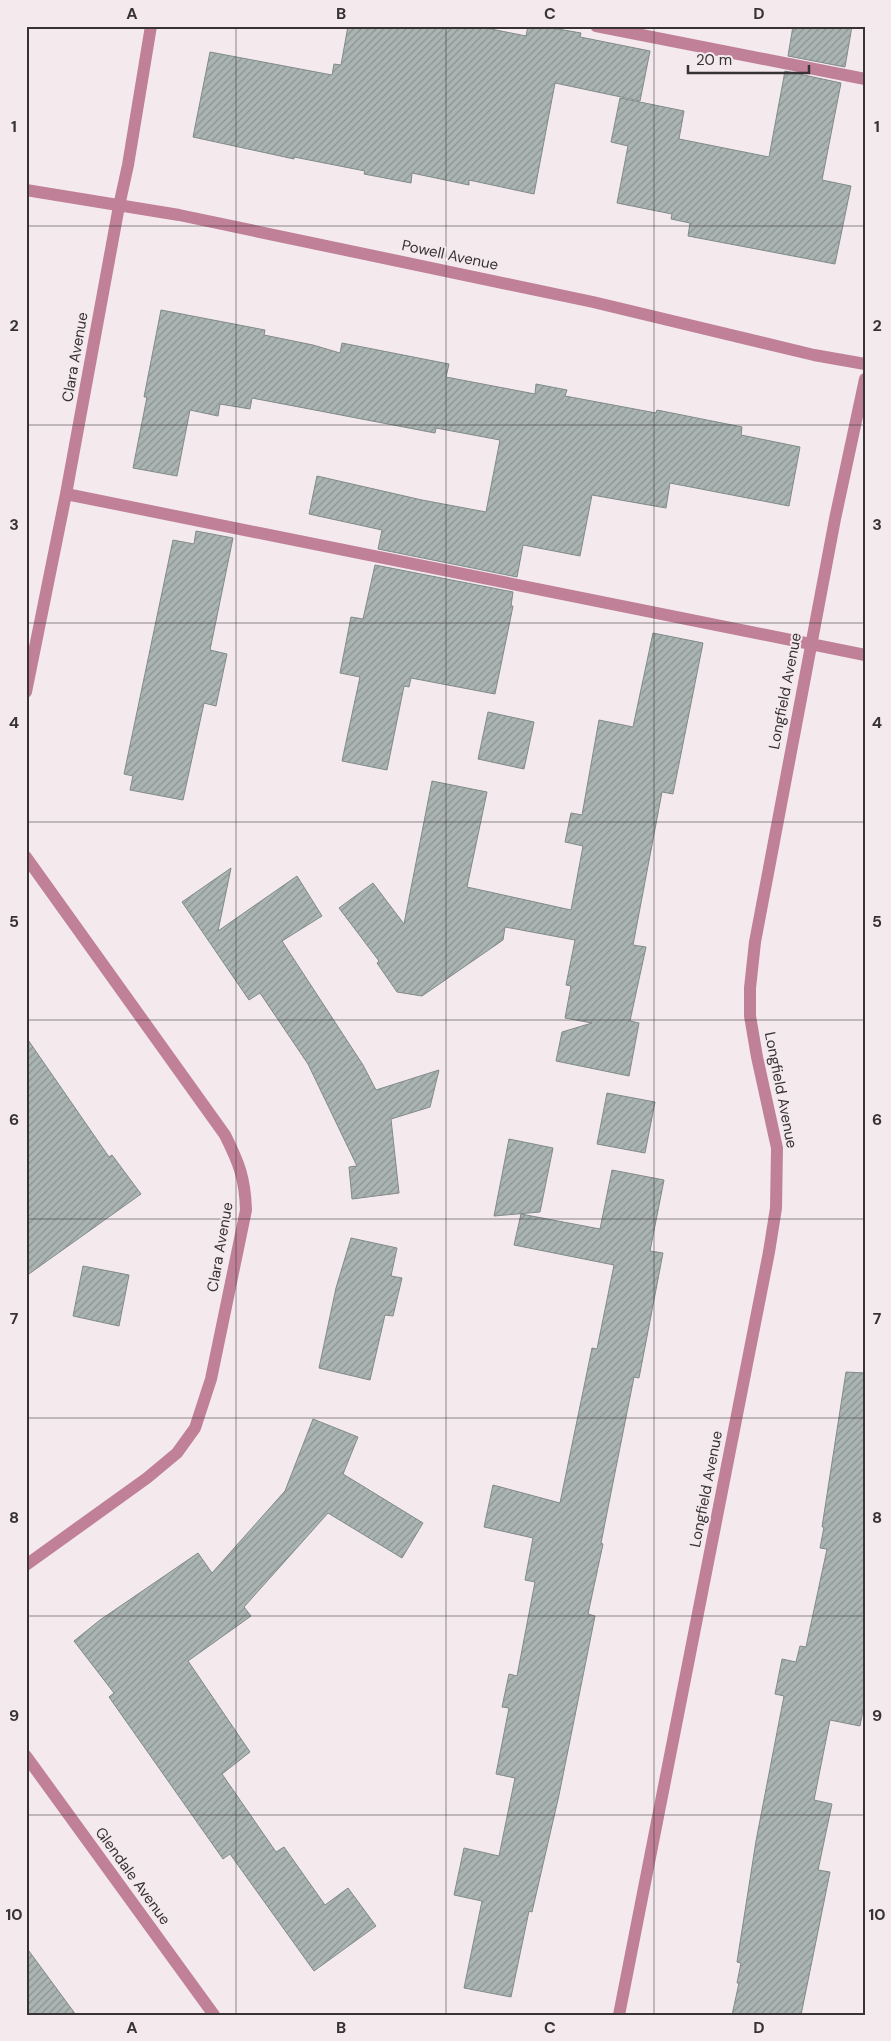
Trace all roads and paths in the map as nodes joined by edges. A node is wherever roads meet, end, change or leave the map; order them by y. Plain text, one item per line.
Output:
1 (150, 26) edge
2 (596, 26) edge
3 (865, 80) edge
4 (26, 190) edge
5 (119, 206) junction
6 (865, 364) edge
7 (865, 379) edge
8 (66, 494) junction
9 (811, 644) junction
10 (865, 655) edge
11 (26, 692) edge
12 (26, 857) edge
13 (26, 1565) edge
14 (26, 1756) edge
15 (214, 2015) edge
16 (619, 2015) edge

1 - 5 street, Clara Avenue
2 - 3 street
4 - 5 street, Powell Avenue
5 - 6 street, Powell Avenue
5 - 8 street, Clara Avenue
7 - 9 street, Longfield Avenue
8 - 9 street
8 - 11 street, Clara Avenue
9 - 10 street
9 - 16 street, Longfield Avenue
12 - 13 street, Clara Avenue
14 - 15 street, Glendale Avenue

